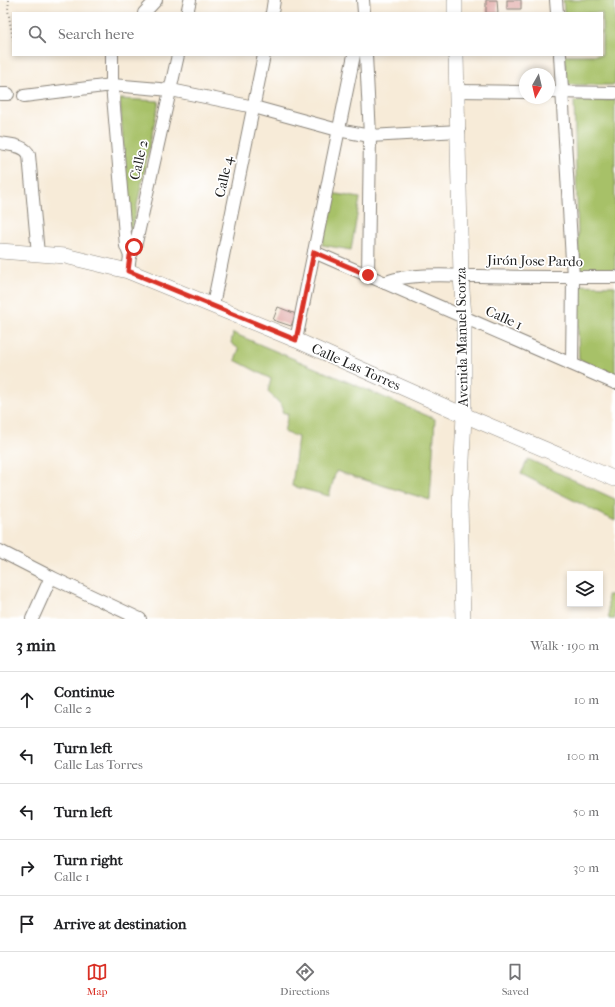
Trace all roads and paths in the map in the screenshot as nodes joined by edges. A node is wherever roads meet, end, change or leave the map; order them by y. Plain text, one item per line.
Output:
1 (9, 0) edge
2 (156, 0) edge
3 (190, 0) edge
4 (274, 0) edge
5 (455, 0) edge
6 (556, 0) edge
7 (145, 12) edge
8 (187, 12) edge
9 (272, 12) edge
10 (455, 12) edge
11 (557, 12) edge
12 (12, 34) edge
13 (112, 56) edge
14 (178, 56) edge
15 (264, 56) edge
16 (354, 56) edge
17 (366, 56) edge
18 (456, 56) edge
19 (560, 56) edge
20 (112, 85) junction
21 (170, 90) junction
22 (457, 91) junction
23 (519, 92) edge
24 (555, 92) edge
25 (562, 92) junction
26 (615, 92) edge
27 (24, 96) dead end
28 (254, 107) junction
29 (338, 130) junction
30 (458, 131) junction
31 (370, 136) junction
32 (0, 143) edge
33 (2, 252) edge
34 (314, 252) junction
35 (38, 254) junction
36 (129, 263) junction
37 (368, 275) junction
38 (461, 276) junction
39 (573, 277) junction
40 (615, 277) edge
41 (385, 283) junction
42 (213, 305) junction
43 (464, 317) junction
44 (296, 340) junction
45 (572, 364) junction
46 (615, 383) edge
47 (464, 415) junction
48 (615, 479) edge
49 (0, 551) edge
50 (51, 577) junction
51 (32, 619) edge
52 (140, 619) edge
53 (464, 619) edge

1 - 12 path
2 - 7 street
3 - 8 street
4 - 9 street
5 - 10 street
6 - 11 street
13 - 20 street
14 - 21 street, Calle 2
15 - 28 street, Calle 4
16 - 29 street
17 - 31 street
18 - 22 street, Avenida Manuel Scorza
19 - 25 street
20 - 21 street
20 - 27 street
20 - 36 street
21 - 28 street
21 - 36 street, Calle 2
22 - 23 street
22 - 30 street, Avenida Manuel Scorza
24 - 25 street
25 - 26 street
25 - 39 street
28 - 29 street
28 - 42 street, Calle 4
29 - 31 street
29 - 34 street
30 - 31 street
30 - 38 street, Avenida Manuel Scorza
31 - 37 street
32 - 35 street
33 - 35 street, Calle Las Torres
34 - 37 street, Calle 1
34 - 44 street
35 - 36 street, Calle Las Torres
36 - 42 street, Calle Las Torres
37 - 41 street, Calle 1
38 - 39 street, Jirón Jose Pardo
38 - 41 street, Jirón Jose Pardo
38 - 43 street, Avenida Manuel Scorza
39 - 40 street, Jirón Jose Pardo
39 - 45 street
41 - 43 street, Calle 1
42 - 44 street, Calle Las Torres
43 - 45 street, Calle 1
43 - 47 street, Avenida Manuel Scorza
44 - 47 street, Calle Las Torres
45 - 46 street, Calle 1
47 - 48 street, Calle Las Torres
47 - 53 street, Avenida Manuel Scorza
49 - 50 street
50 - 51 street
50 - 52 street

